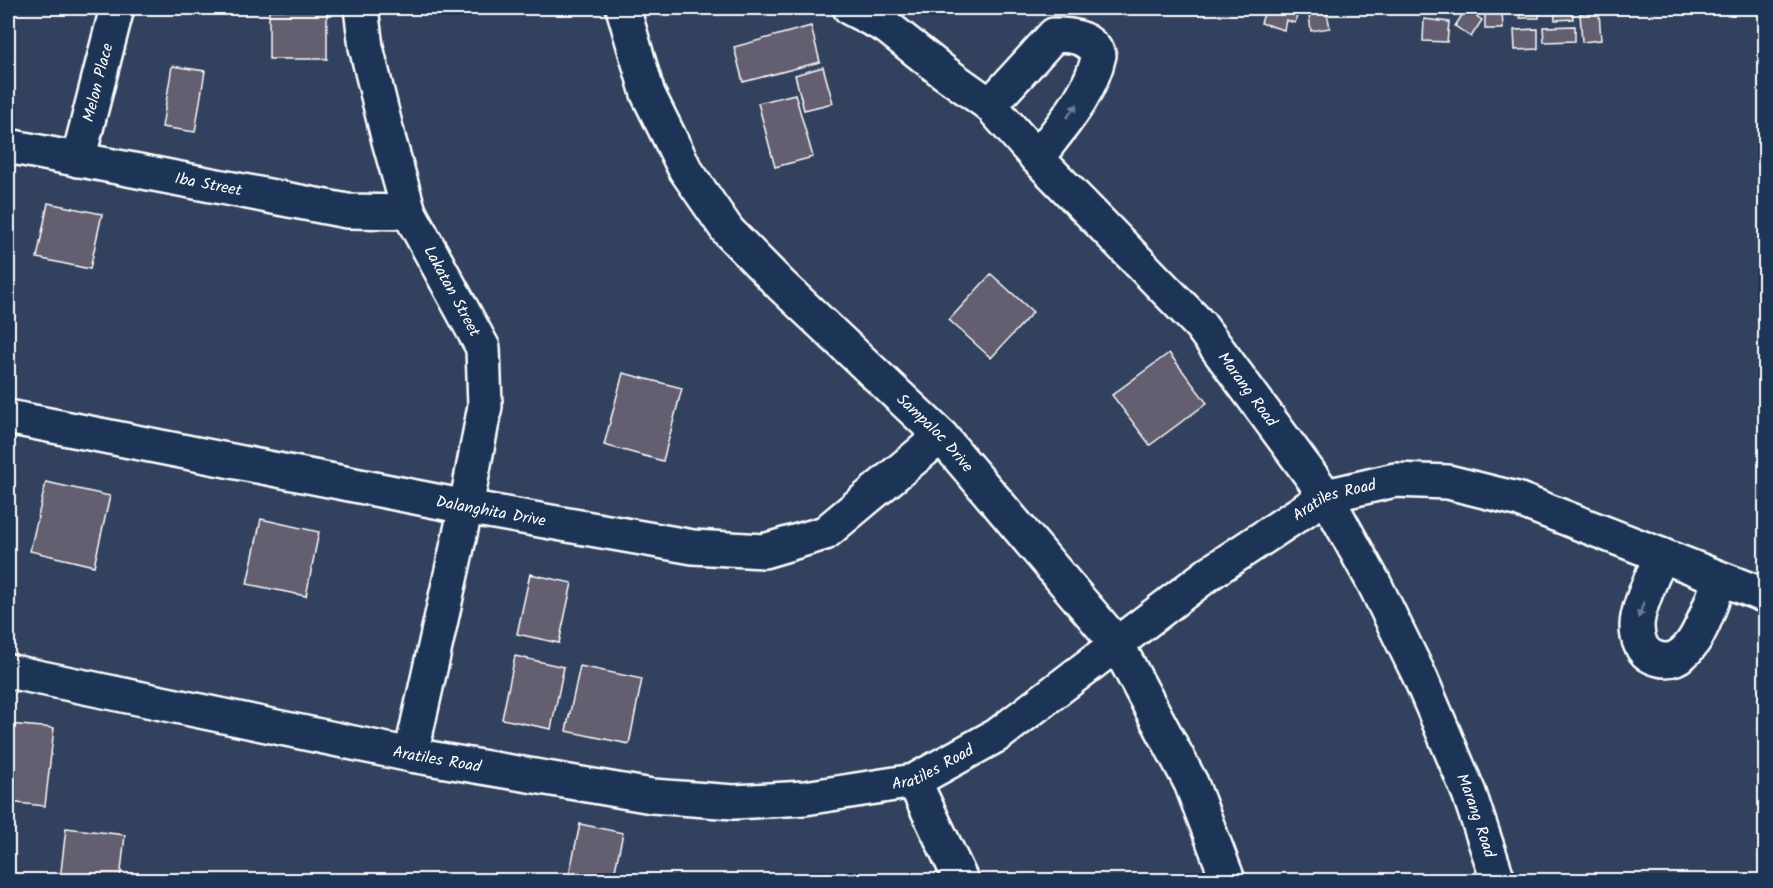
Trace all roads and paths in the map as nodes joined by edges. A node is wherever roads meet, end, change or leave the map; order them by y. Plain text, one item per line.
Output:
1 (117, 8) edge
2 (361, 8) edge
3 (623, 8) edge
4 (850, 8) edge
5 (990, 105) junction
6 (8, 146) edge
7 (1036, 158) junction
8 (78, 160) junction
9 (409, 212) junction
10 (8, 417) edge
11 (941, 435) junction
12 (1326, 496) junction
13 (466, 507) junction
14 (1660, 555) junction
15 (1719, 580) junction
16 (1766, 596) edge
17 (1117, 644) junction
18 (8, 671) edge
19 (411, 755) junction
20 (914, 781) junction
21 (962, 880) edge
22 (1228, 880) edge
23 (1498, 880) edge

1 - 8 street, Melon Place
2 - 9 street, Lakatan Street
3 - 11 street, Sampaloc Drive
4 - 5 street, Marang Road
5 - 7 street, Marang Road
7 -> 5 street
6 - 8 street, Iba Street
7 - 12 street, Marang Road
8 - 9 street, Iba Street
9 - 13 street, Lakatan Street
10 - 13 street, Dalanghita Drive
11 - 13 street, Dalanghita Drive
11 - 17 street, Sampaloc Drive
12 - 14 street, Aratiles Road
12 - 17 street, Aratiles Road
12 - 23 street, Marang Road
13 - 19 street, Lakatan Street
14 - 15 street, Aratiles Road
14 -> 15 street
15 - 16 street, Aratiles Road
17 - 20 street, Aratiles Road
17 - 22 street, Sampaloc Drive
18 - 19 street, Aratiles Road
19 - 20 street, Aratiles Road
20 - 21 street

